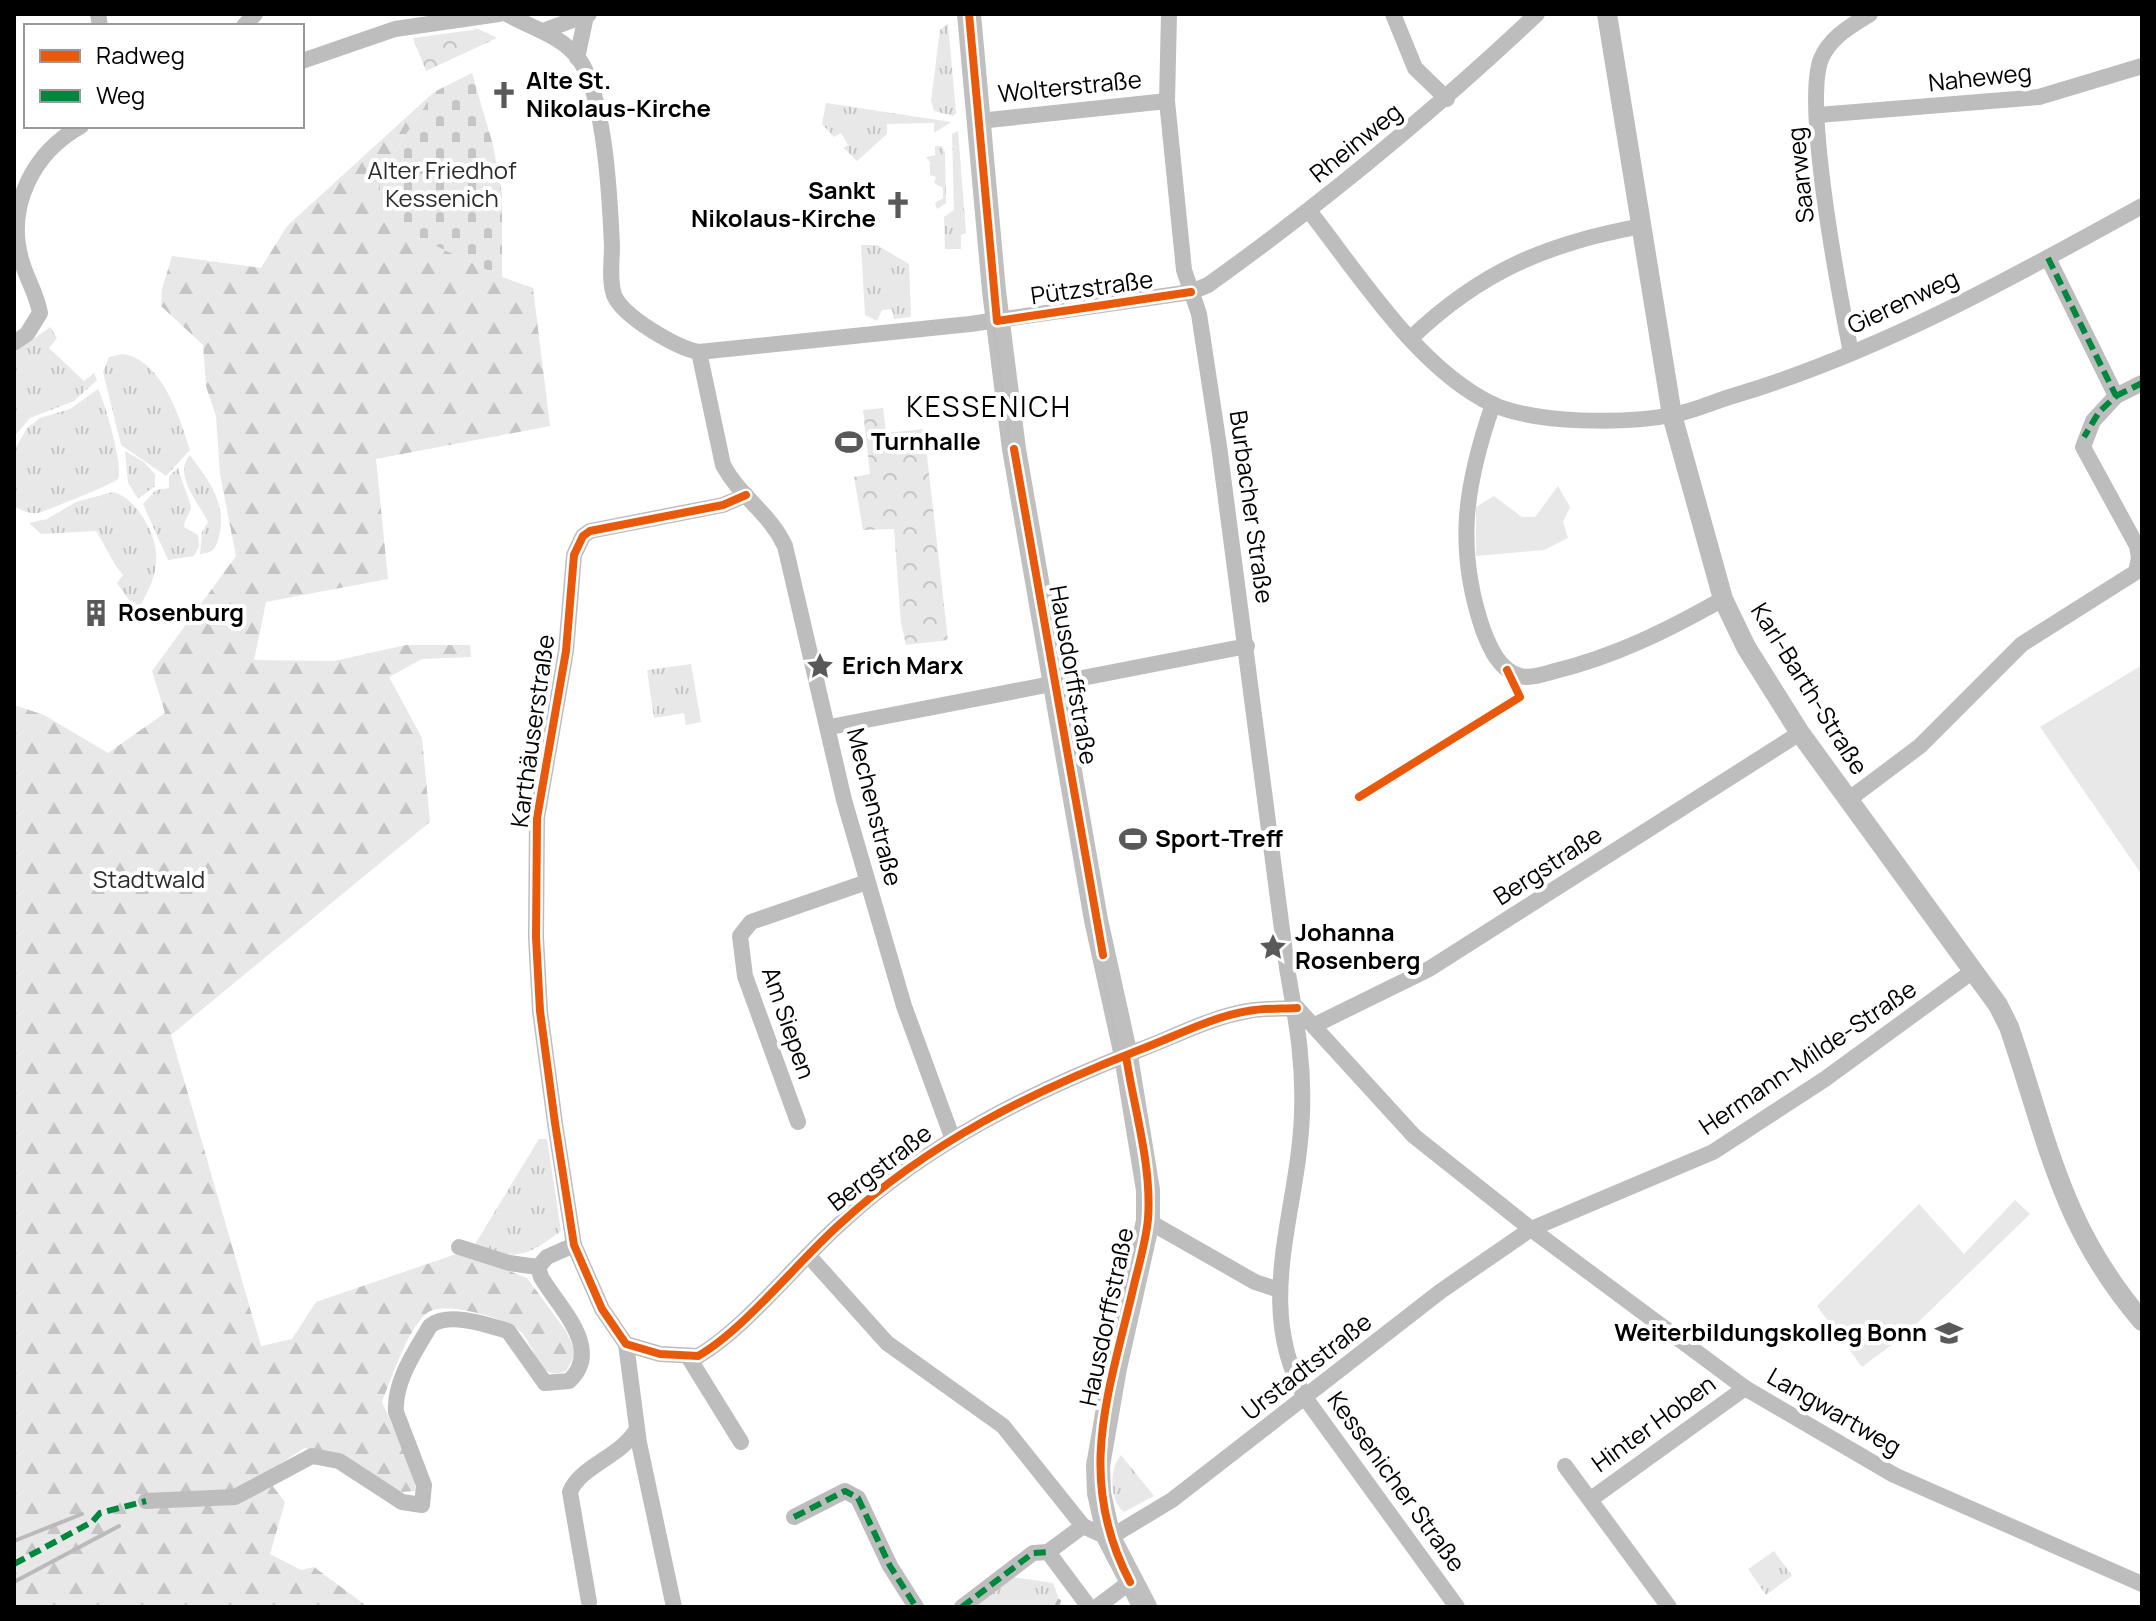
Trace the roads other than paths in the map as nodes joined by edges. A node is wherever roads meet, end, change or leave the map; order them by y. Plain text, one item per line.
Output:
1 (499, 14) edge
2 (507, 14) edge
3 (969, 14) edge
4 (1169, 14) edge
5 (1393, 14) edge
6 (1537, 14) edge
7 (1607, 14) edge
8 (1870, 14) edge
9 (588, 15) edge
10 (543, 31) junction
11 (577, 58) junction
12 (304, 60) edge
13 (2142, 66) edge
14 (1447, 99) junction
15 (1167, 101) junction
16 (1818, 115) junction
17 (979, 121) junction
18 (78, 128) edge
19 (2142, 206) edge
20 (1310, 212) junction
21 (1642, 226) junction
22 (2048, 258) junction
23 (1191, 292) junction
24 (997, 321) junction
25 (1411, 338) junction
26 (14, 343) edge
27 (699, 352) junction
28 (1851, 353) junction
29 (2142, 383) edge
30 (2116, 396) junction
31 (1493, 404) junction
32 (1672, 415) junction
33 (746, 495) junction
34 (1723, 599) junction
35 (1247, 646) junction
36 (1054, 684) junction
37 (830, 727) junction
38 (1800, 733) junction
39 (1848, 800) junction
40 (867, 882) junction
41 (1973, 971) junction
42 (1297, 1008) junction
43 (1315, 1025) junction
44 (1126, 1056) junction
45 (798, 1122) dead end
46 (952, 1137) junction
47 (1148, 1221) junction
48 (1531, 1229) junction
49 (574, 1245) junction
50 (459, 1247) dead end
51 (808, 1255) junction
52 (538, 1267) junction
53 (1279, 1290) junction
54 (2142, 1321) edge
55 (626, 1344) junction
56 (689, 1358) junction
57 (1745, 1388) junction
58 (1306, 1399) junction
59 (638, 1427) junction
60 (741, 1442) dead end
61 (1565, 1466) dead end
62 (1591, 1499) junction
63 (146, 1501) dead end
64 (794, 1517) dead end
65 (1083, 1526) junction
66 (1109, 1538) junction
67 (1048, 1552) junction
68 (1130, 1582) junction
69 (2142, 1584) edge
70 (589, 1602) dead end
71 (674, 1607) edge
72 (916, 1607) edge
73 (962, 1607) edge
74 (1089, 1607) edge
75 (1097, 1607) edge
76 (1145, 1607) edge
77 (1457, 1607) edge
78 (1669, 1607) edge

1 - 12 street
2 - 10 street
3 - 17 main road, Hausdorffstraße
4 - 15 street, Burbacher Straße
5 - 14 street
6 - 14 street, Rheinweg
7 - 21 street, Karl-Barth-Straße
8 - 16 street, Saarweg
9 - 10 street
9 - 11 street
10 - 11 street
11 - 27 street
13 - 16 street, Naheweg
14 - 20 street, Rheinweg
15 - 17 street, Wolterstraße
15 - 23 street, Burbacher Straße
16 - 28 street, Saarweg
17 - 24 main road, Hausdorffstraße
18 - 26 street
19 - 22 street, Gierenweg
20 - 23 street, Rheinweg
20 - 25 street, Gierenweg
21 - 25 street
21 - 32 street, Karl-Barth-Straße
22 - 28 street, Gierenweg
22 - 30 street
23 - 24 street, Pützstraße
23 - 35 street, Burbacher Straße
24 - 27 street, Pützstraße
24 - 36 main road, Hausdorffstraße
25 - 31 street, Gierenweg
27 - 33 street, Mechenstraße
28 - 32 street, Gierenweg
29 - 30 street
30 - 39 street
31 - 32 street, Gierenweg
31 - 34 street
32 - 34 street, Karl-Barth-Straße
33 - 37 street, Mechenstraße
33 - 49 street, Karthäuserstraße
34 - 38 street, Karl-Barth-Straße
35 - 36 street
35 - 42 street, Burbacher Straße
36 - 37 street
36 - 44 main road, Hausdorffstraße
37 - 40 street, Mechenstraße
38 - 39 street, Karl-Barth-Straße
38 - 43 street, Bergstraße
39 - 41 street, Karl-Barth-Straße
40 - 45 street, Am Siepen
40 - 46 street, Mechenstraße
41 - 48 street, Hermann-Milde-Straße
41 - 54 street, Karl-Barth-Straße
42 - 43 street, Langwartweg
42 - 44 street, Bergstraße
42 - 53 street, Kessenicher Straße
43 - 48 street, Langwartweg
44 - 46 street, Bergstraße
44 - 47 main road, Hausdorffstraße
46 - 51 street, Bergstraße
47 - 53 street
47 - 66 main road, Hausdorffstraße
48 - 57 street, Langwartweg
48 - 58 street, Urstadtstraße
49 - 52 street
49 - 55 street
50 - 52 street
51 - 56 street, Bergstraße
51 - 65 street
52 - 63 street
53 - 58 street, Kessenicher Straße
55 - 56 street
55 - 59 street
56 - 60 street
57 - 62 street, Hinter Hoben
57 - 69 street, Langwartweg
58 - 66 street, Urstadtstraße
58 - 77 street, Kessenicher Straße
59 - 70 street
59 - 71 street
61 - 62 street, Hinter Hoben
62 - 78 street, Hinter Hoben
64 - 72 street
65 - 66 street
65 - 67 street
66 - 68 main road, Hausdorffstraße
67 - 73 street
67 - 74 street
68 - 75 street
68 - 76 main road, Hausdorffstraße

